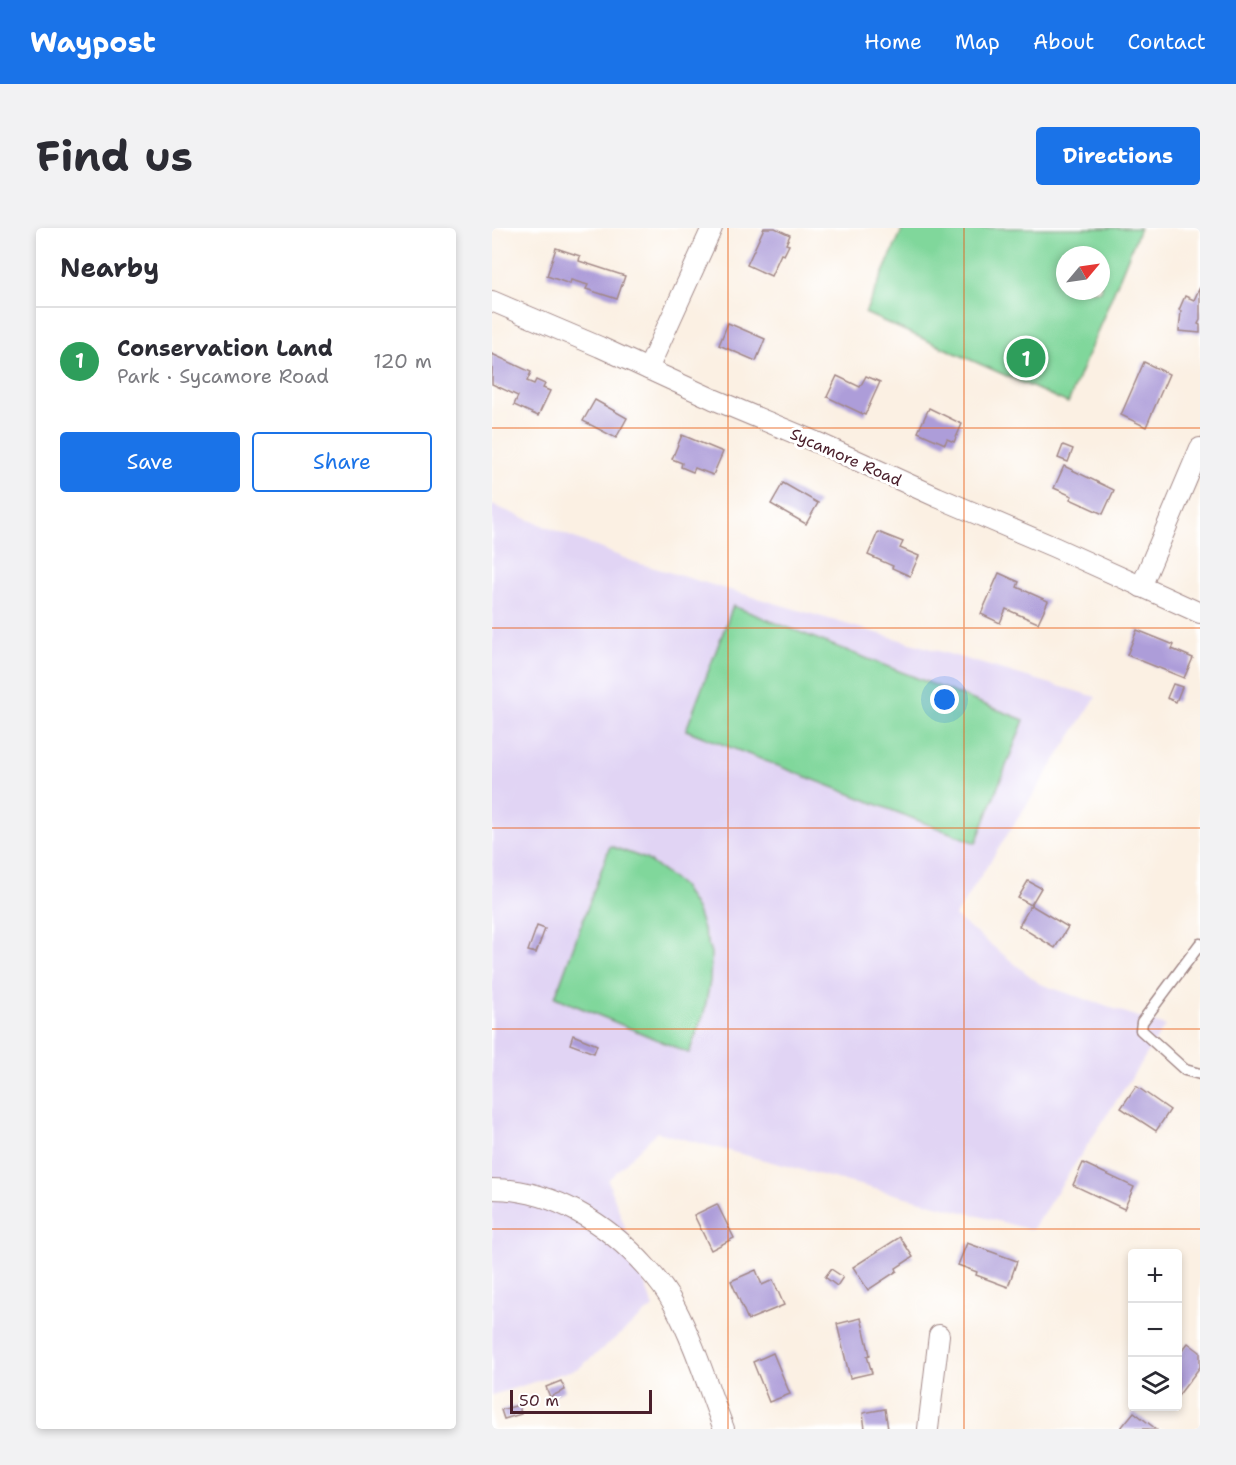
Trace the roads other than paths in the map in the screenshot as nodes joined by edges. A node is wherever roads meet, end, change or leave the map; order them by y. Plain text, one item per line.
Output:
1 (712, 228) edge
2 (492, 301) edge
3 (648, 369) junction
4 (1200, 448) edge
5 (1141, 587) junction
6 (1200, 613) edge
7 (1200, 944) edge
8 (1200, 1074) edge
9 (492, 1189) edge
10 (939, 1335) dead end
11 (724, 1429) edge
12 (928, 1429) edge

1 - 3 street
2 - 3 street, Sycamore Road
3 - 5 street, Sycamore Road
4 - 5 street
5 - 6 street, Sycamore Road
7 - 8 lane
9 - 11 street
10 - 12 street

